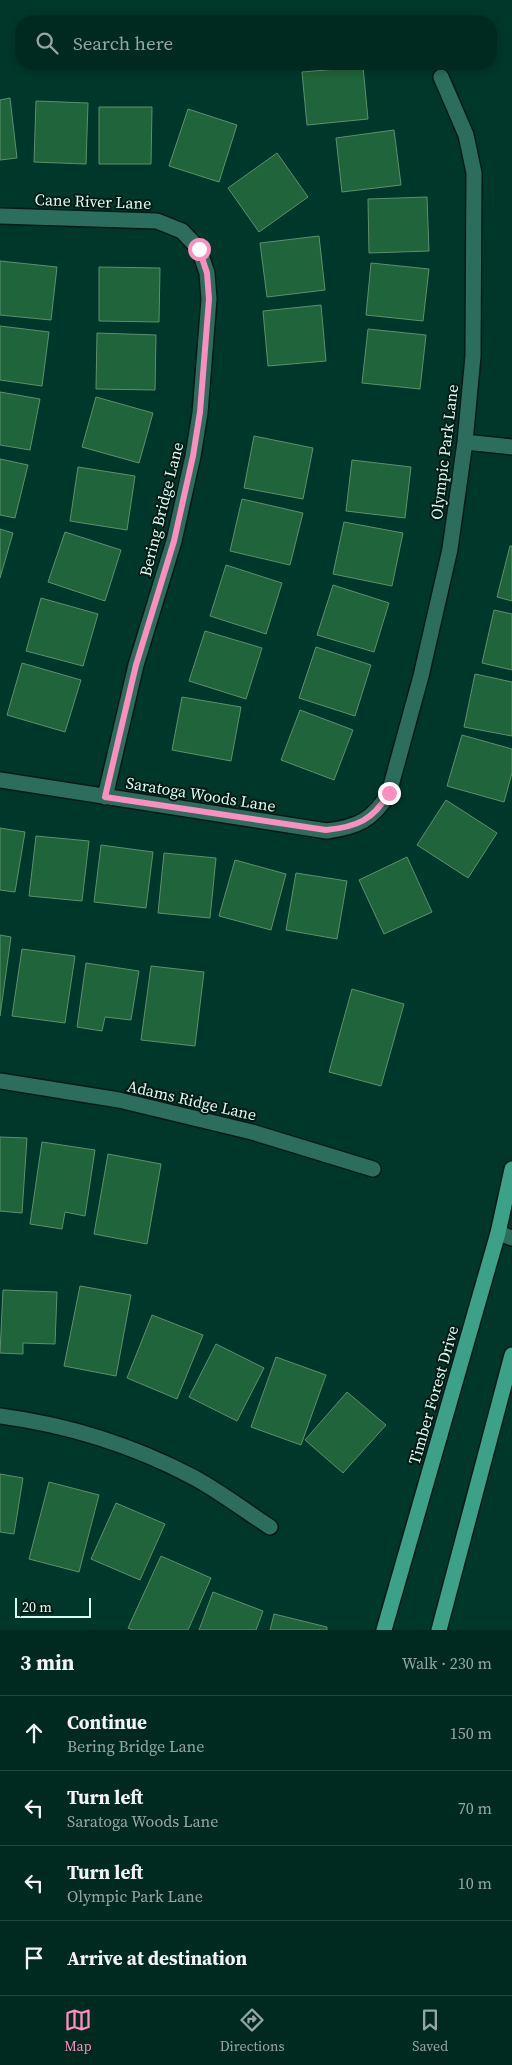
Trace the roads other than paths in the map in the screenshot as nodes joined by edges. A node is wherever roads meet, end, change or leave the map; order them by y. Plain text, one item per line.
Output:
1 (441, 77) dead end
2 (0, 216) edge
3 (182, 231) joint
4 (465, 442) junction
5 (512, 447) edge
6 (0, 780) edge
7 (105, 797) junction
8 (365, 820) joint
9 (0, 1081) edge
10 (373, 1169) dead end
11 (512, 1169) edge
12 (505, 1236) edge
13 (512, 1355) edge
14 (0, 1416) edge
15 (270, 1527) dead end
16 (384, 1630) edge
17 (439, 1630) edge

1 - 4 street, Olympic Park Lane
2 - 3 street, Cane River Lane
3 - 7 street, Bering Bridge Lane
4 - 5 street
4 - 8 street, Olympic Park Lane
6 - 7 street, Saratoga Woods Lane
7 - 8 street, Saratoga Woods Lane
9 - 10 street, Adams Ridge Lane
11 - 12 main road, Timber Forest Drive
12 - 16 main road, Timber Forest Drive
13 - 17 main road
14 - 15 street

